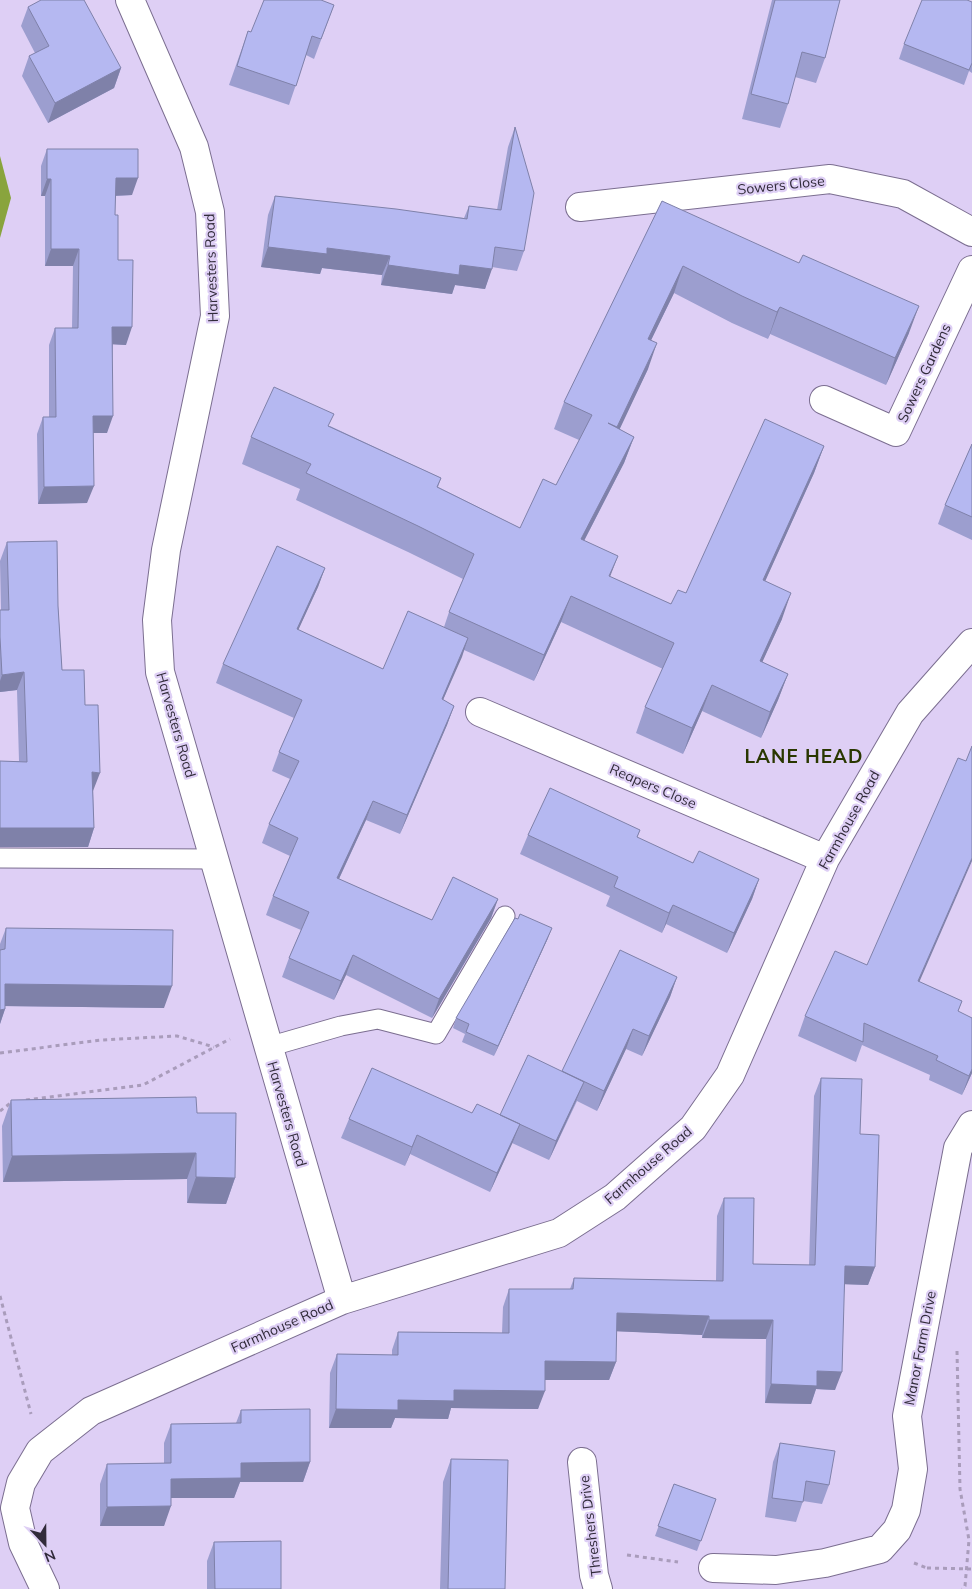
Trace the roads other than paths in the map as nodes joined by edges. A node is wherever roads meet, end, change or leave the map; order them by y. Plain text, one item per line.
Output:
1 (130, 0) edge
2 (580, 207) dead end
3 (972, 232) edge
4 (972, 270) edge
5 (824, 400) dead end
6 (972, 643) edge
7 (480, 712) dead end
8 (0, 858) edge
9 (214, 859) junction
10 (825, 859) junction
11 (505, 916) dead end
12 (265, 1035) junction
13 (972, 1126) edge
14 (342, 1300) junction
15 (582, 1462) dead end
16 (714, 1568) road end
17 (45, 1589) edge
18 (598, 1589) edge

1 - 9 street, Harvesters Road
2 - 3 street, Sowers Close
4 - 5 street, Sowers Gardens
6 - 10 street, Farmhouse Road
7 - 10 street, Reapers Close
8 - 9 lane
9 - 12 street, Harvesters Road
10 - 14 street, Farmhouse Road
11 - 12 lane
12 - 14 street, Harvesters Road
13 - 16 street, Manor Farm Drive
14 - 17 street, Farmhouse Road
15 - 18 street, Threshers Drive

